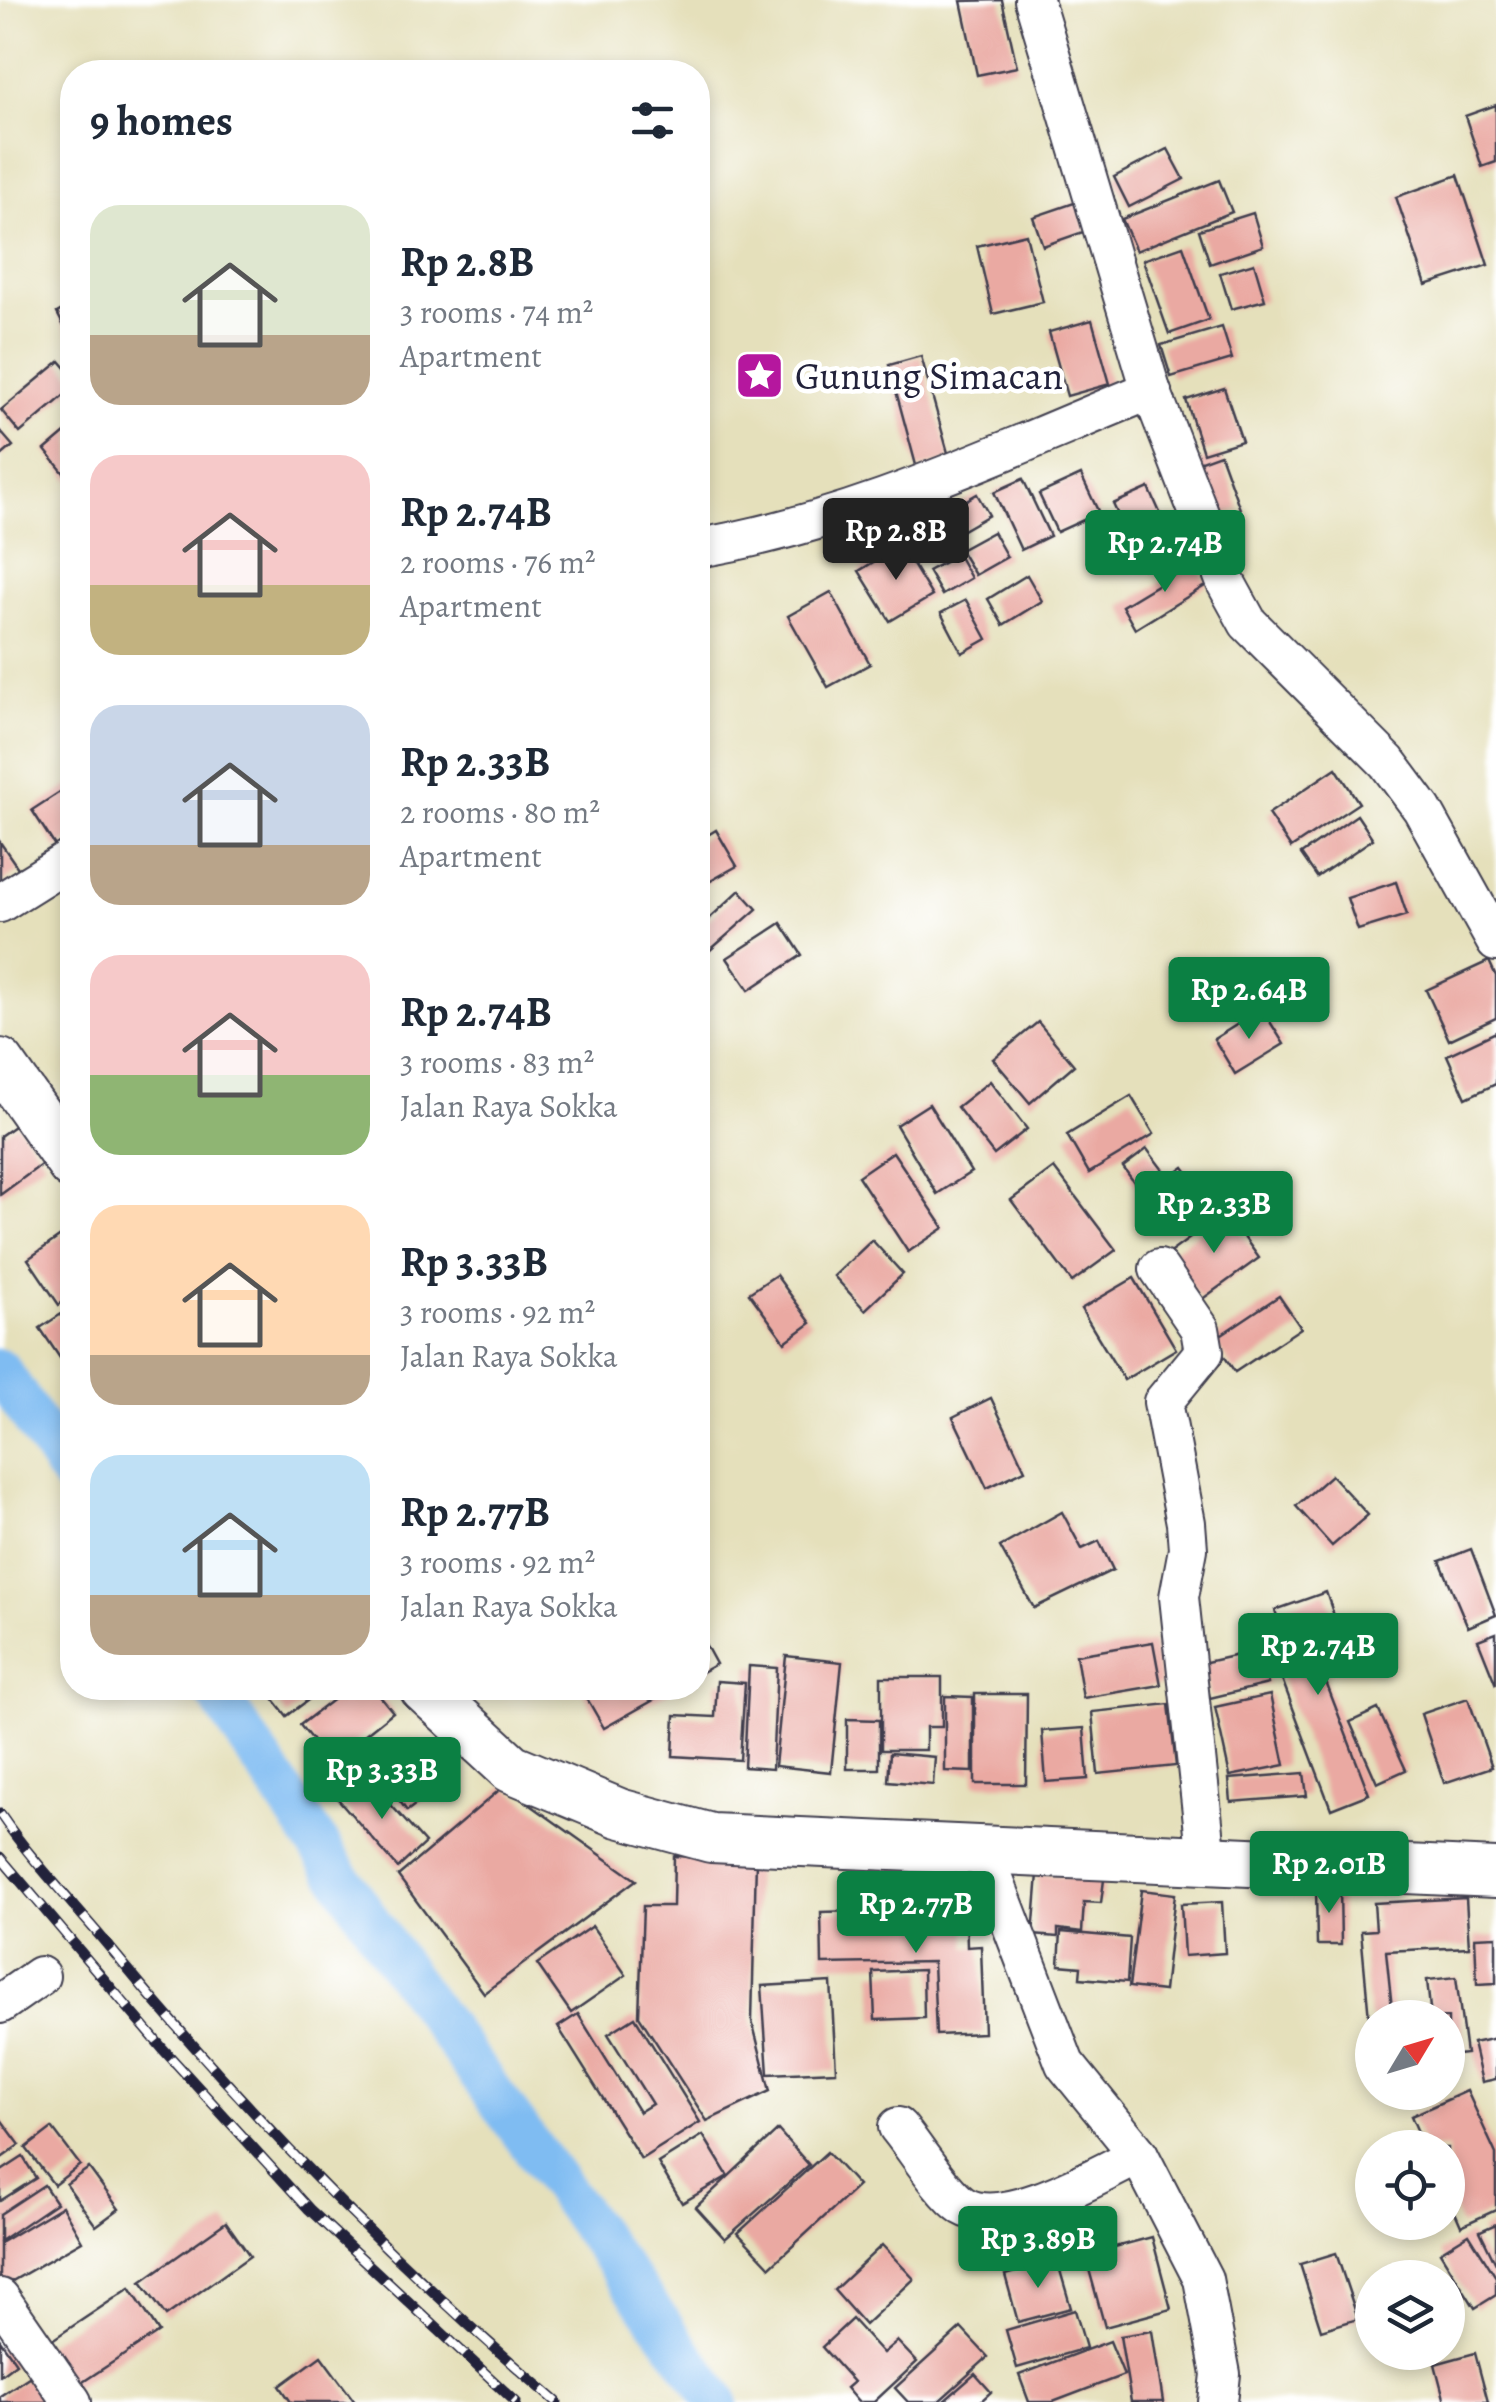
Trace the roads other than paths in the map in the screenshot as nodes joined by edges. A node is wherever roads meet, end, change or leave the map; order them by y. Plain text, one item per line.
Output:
1 (1034, 0) edge
2 (1151, 390) junction
3 (710, 546) edge
4 (60, 866) edge
5 (0, 904) edge
6 (1496, 942) edge
7 (0, 1063) edge
8 (60, 1133) edge
9 (1159, 1270) dead end
10 (437, 1700) edge
11 (983, 1851) junction
12 (1208, 1860) junction
13 (1496, 1873) edge
14 (40, 1976) dead end
15 (0, 2004) edge
16 (898, 2126) dead end
17 (1139, 2155) junction
18 (0, 2298) edge
19 (72, 2402) edge
20 (1218, 2402) edge

1 - 2 street
2 - 3 street
2 - 6 street
4 - 5 street
7 - 8 main road
9 - 12 street
10 - 11 main road
11 - 12 main road
11 - 17 street
12 - 13 main road
14 - 15 street
16 - 17 street
17 - 20 street
18 - 19 street

